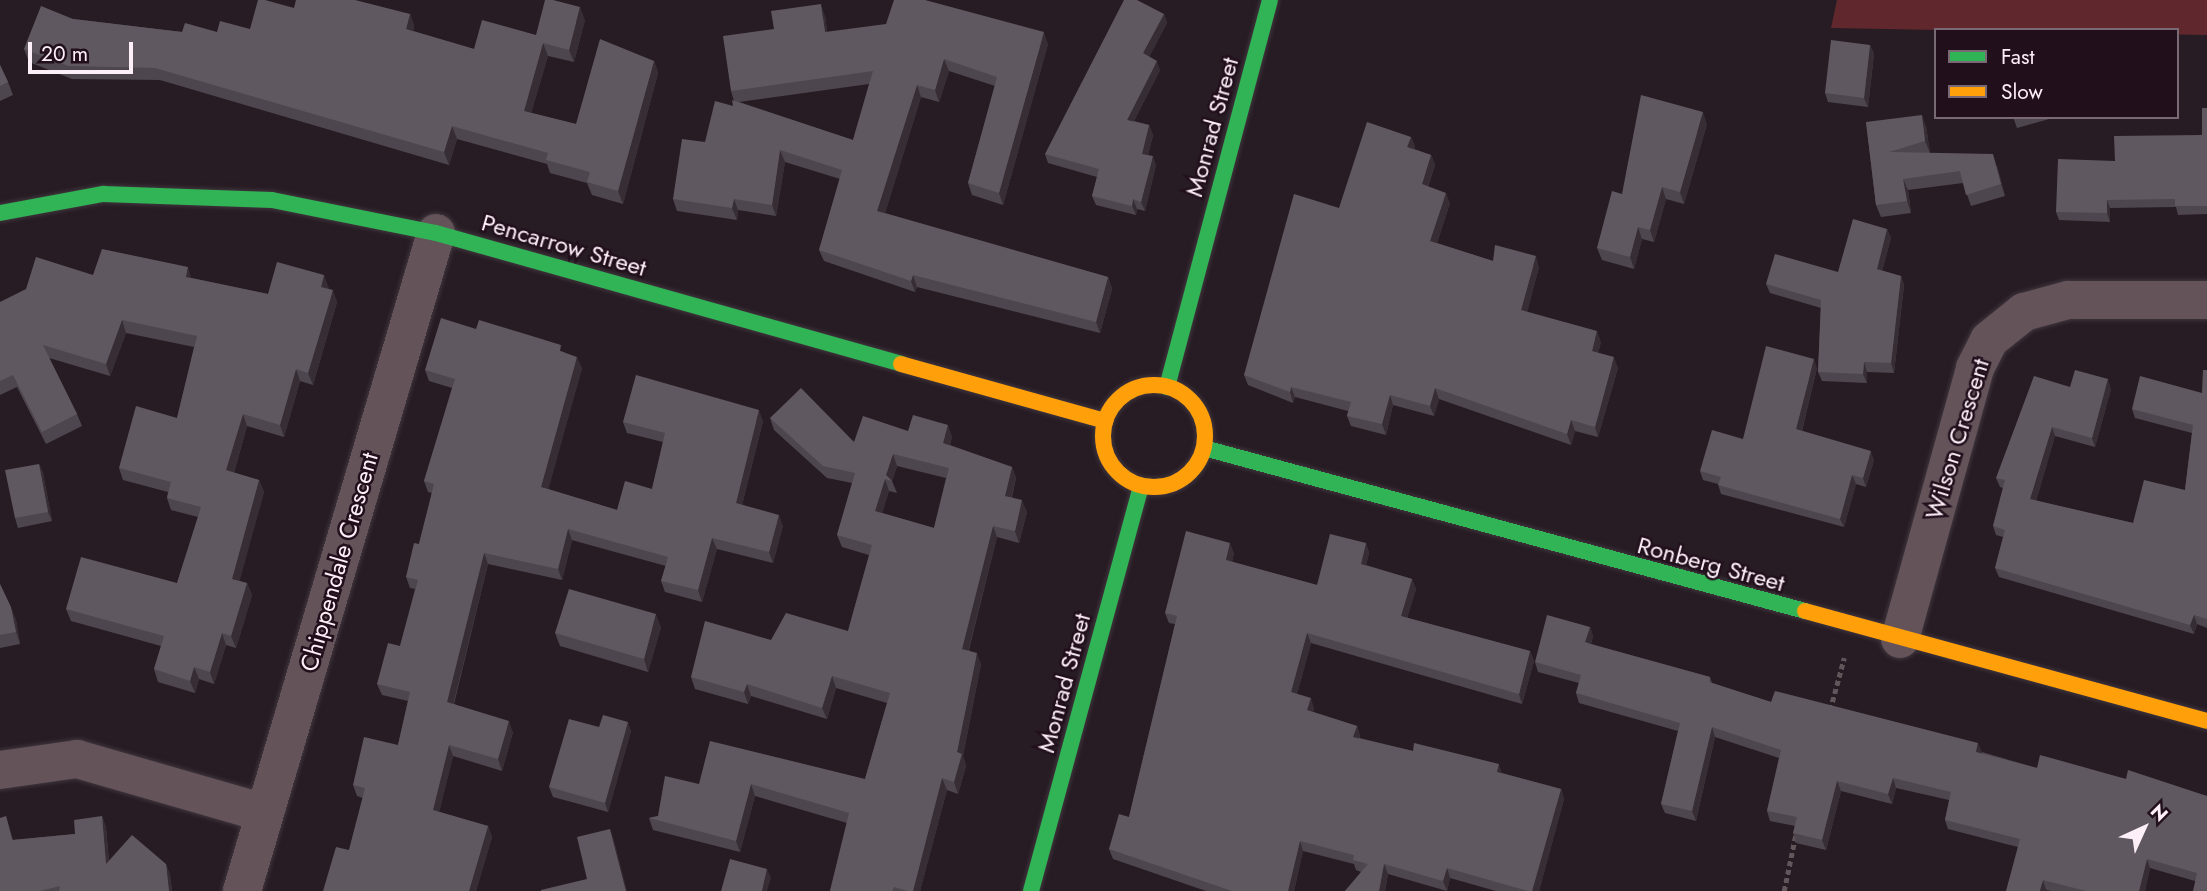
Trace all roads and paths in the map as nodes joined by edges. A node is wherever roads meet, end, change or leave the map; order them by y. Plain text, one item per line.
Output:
1 (1270, 0) edge
2 (0, 213) edge
3 (436, 233) junction
4 (2207, 300) edge
5 (1167, 387) junction
6 (1105, 421) junction
7 (1204, 448) junction
8 (1141, 486) junction
9 (1852, 626) junction
10 (1900, 639) junction
11 (2207, 722) edge
12 (1825, 725) edge
13 (0, 770) edge
14 (264, 813) junction
15 (1799, 820) edge
16 (242, 891) edge
17 (1031, 891) edge
18 (1784, 891) edge

1 - 5 street, Monrad Street
2 - 3 street, Pencarrow Street
3 - 6 street, Pencarrow Street
3 - 14 street, Chippendale Crescent
4 - 10 street, Wilson Crescent
5 - 6 street
5 - 7 street
6 - 8 street
7 - 8 street
7 - 9 street, Ronberg Street
8 - 17 street, Monrad Street
9 - 10 street, Ronberg Street
9 - 12 path
10 - 11 street, Ronberg Street
13 - 14 street
14 - 16 street, Chippendale Crescent
15 - 18 path

